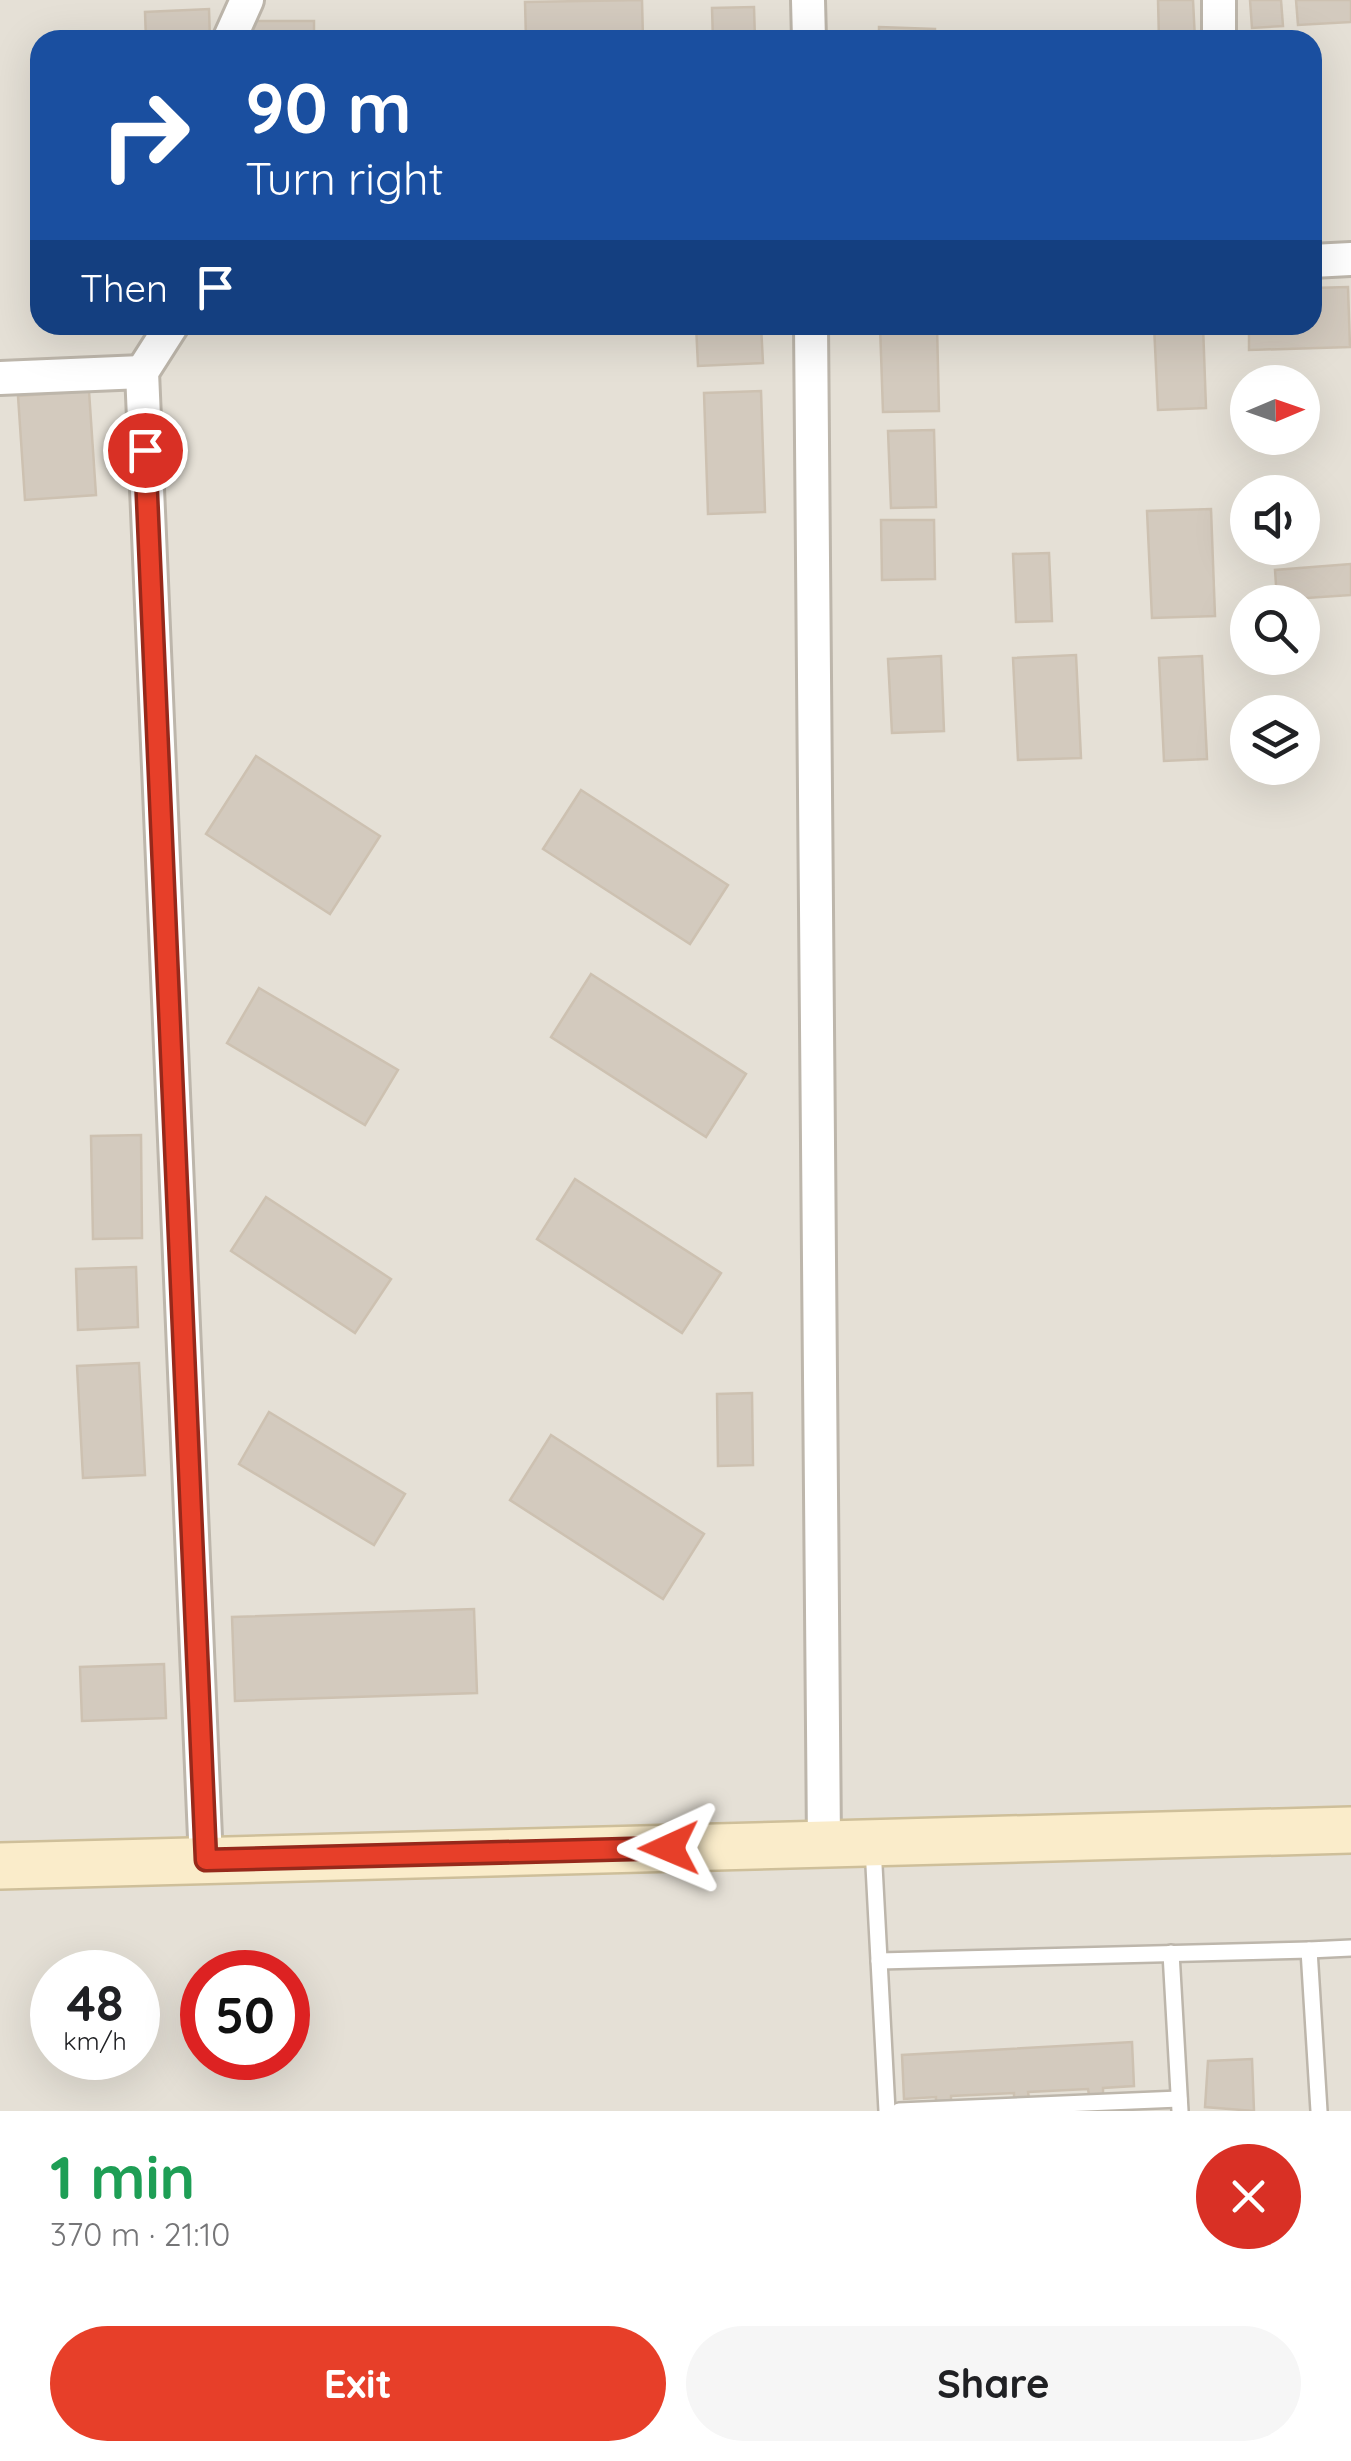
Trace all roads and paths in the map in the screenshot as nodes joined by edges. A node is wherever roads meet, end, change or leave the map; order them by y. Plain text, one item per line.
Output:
1 (247, 0) edge
2 (808, 0) edge
3 (1219, 0) edge
4 (233, 30) edge
5 (809, 30) edge
6 (1219, 30) edge
7 (1351, 259) edge
8 (1322, 260) edge
9 (166, 335) edge
10 (811, 335) edge
11 (142, 372) junction
12 (0, 378) edge
13 (1351, 1830) edge
14 (873, 1843) junction
15 (824, 1844) junction
16 (206, 1860) junction
17 (0, 1866) edge
18 (1351, 1948) edge
19 (1308, 1950) junction
20 (1171, 1953) junction
21 (880, 1961) junction
22 (1180, 2105) edge
23 (887, 2111) edge
24 (899, 2111) edge
25 (1319, 2111) edge

1 - 4 street
2 - 5 street
3 - 6 street
7 - 8 street
9 - 11 street
10 - 15 street
11 - 12 street
11 - 16 street
13 - 14 main road
14 - 15 main road
14 - 21 lane
15 - 16 main road
16 - 17 main road
18 - 19 lane
19 - 20 lane
19 - 25 lane
20 - 21 lane
20 - 22 lane
21 - 23 lane
22 - 24 lane

